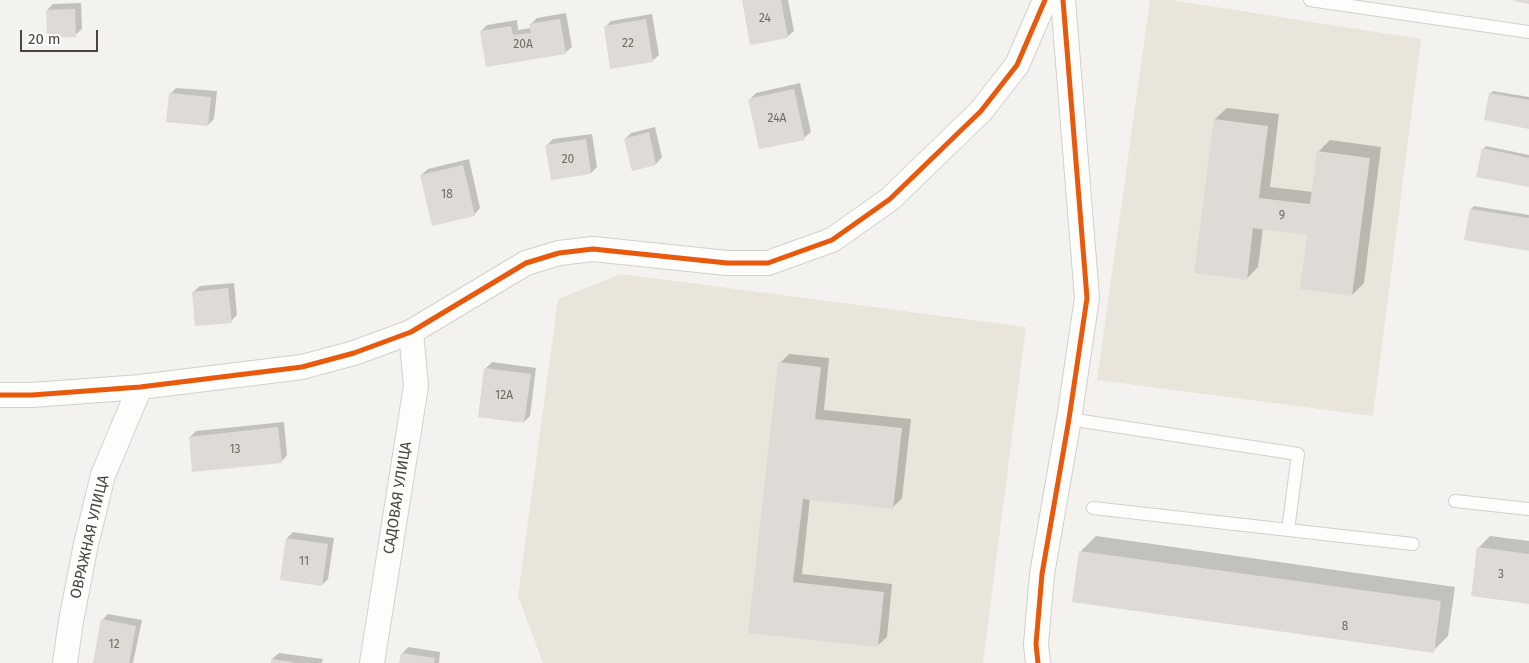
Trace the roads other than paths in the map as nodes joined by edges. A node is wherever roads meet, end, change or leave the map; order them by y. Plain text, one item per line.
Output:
1 (1045, 0) edge
2 (1063, 0) edge
3 (1310, 0) edge
4 (1529, 32) edge
5 (411, 332) junction
6 (140, 388) junction
7 (0, 395) edge
8 (1069, 419) junction
9 (1455, 500) dead end
10 (1093, 508) dead end
11 (1529, 509) edge
12 (1288, 530) junction
13 (1413, 544) dead end
14 (66, 663) edge
15 (372, 663) edge
16 (1038, 663) edge

1 - 5 street
2 - 8 street
3 - 4 lane
5 - 6 street
5 - 15 street, САДОВАЯ УЛИЦА
6 - 7 street
6 - 14 street, ОВРАЖНАЯ УЛИЦА
8 - 12 lane
8 - 16 street
9 - 11 lane
10 - 12 lane
12 - 13 lane

